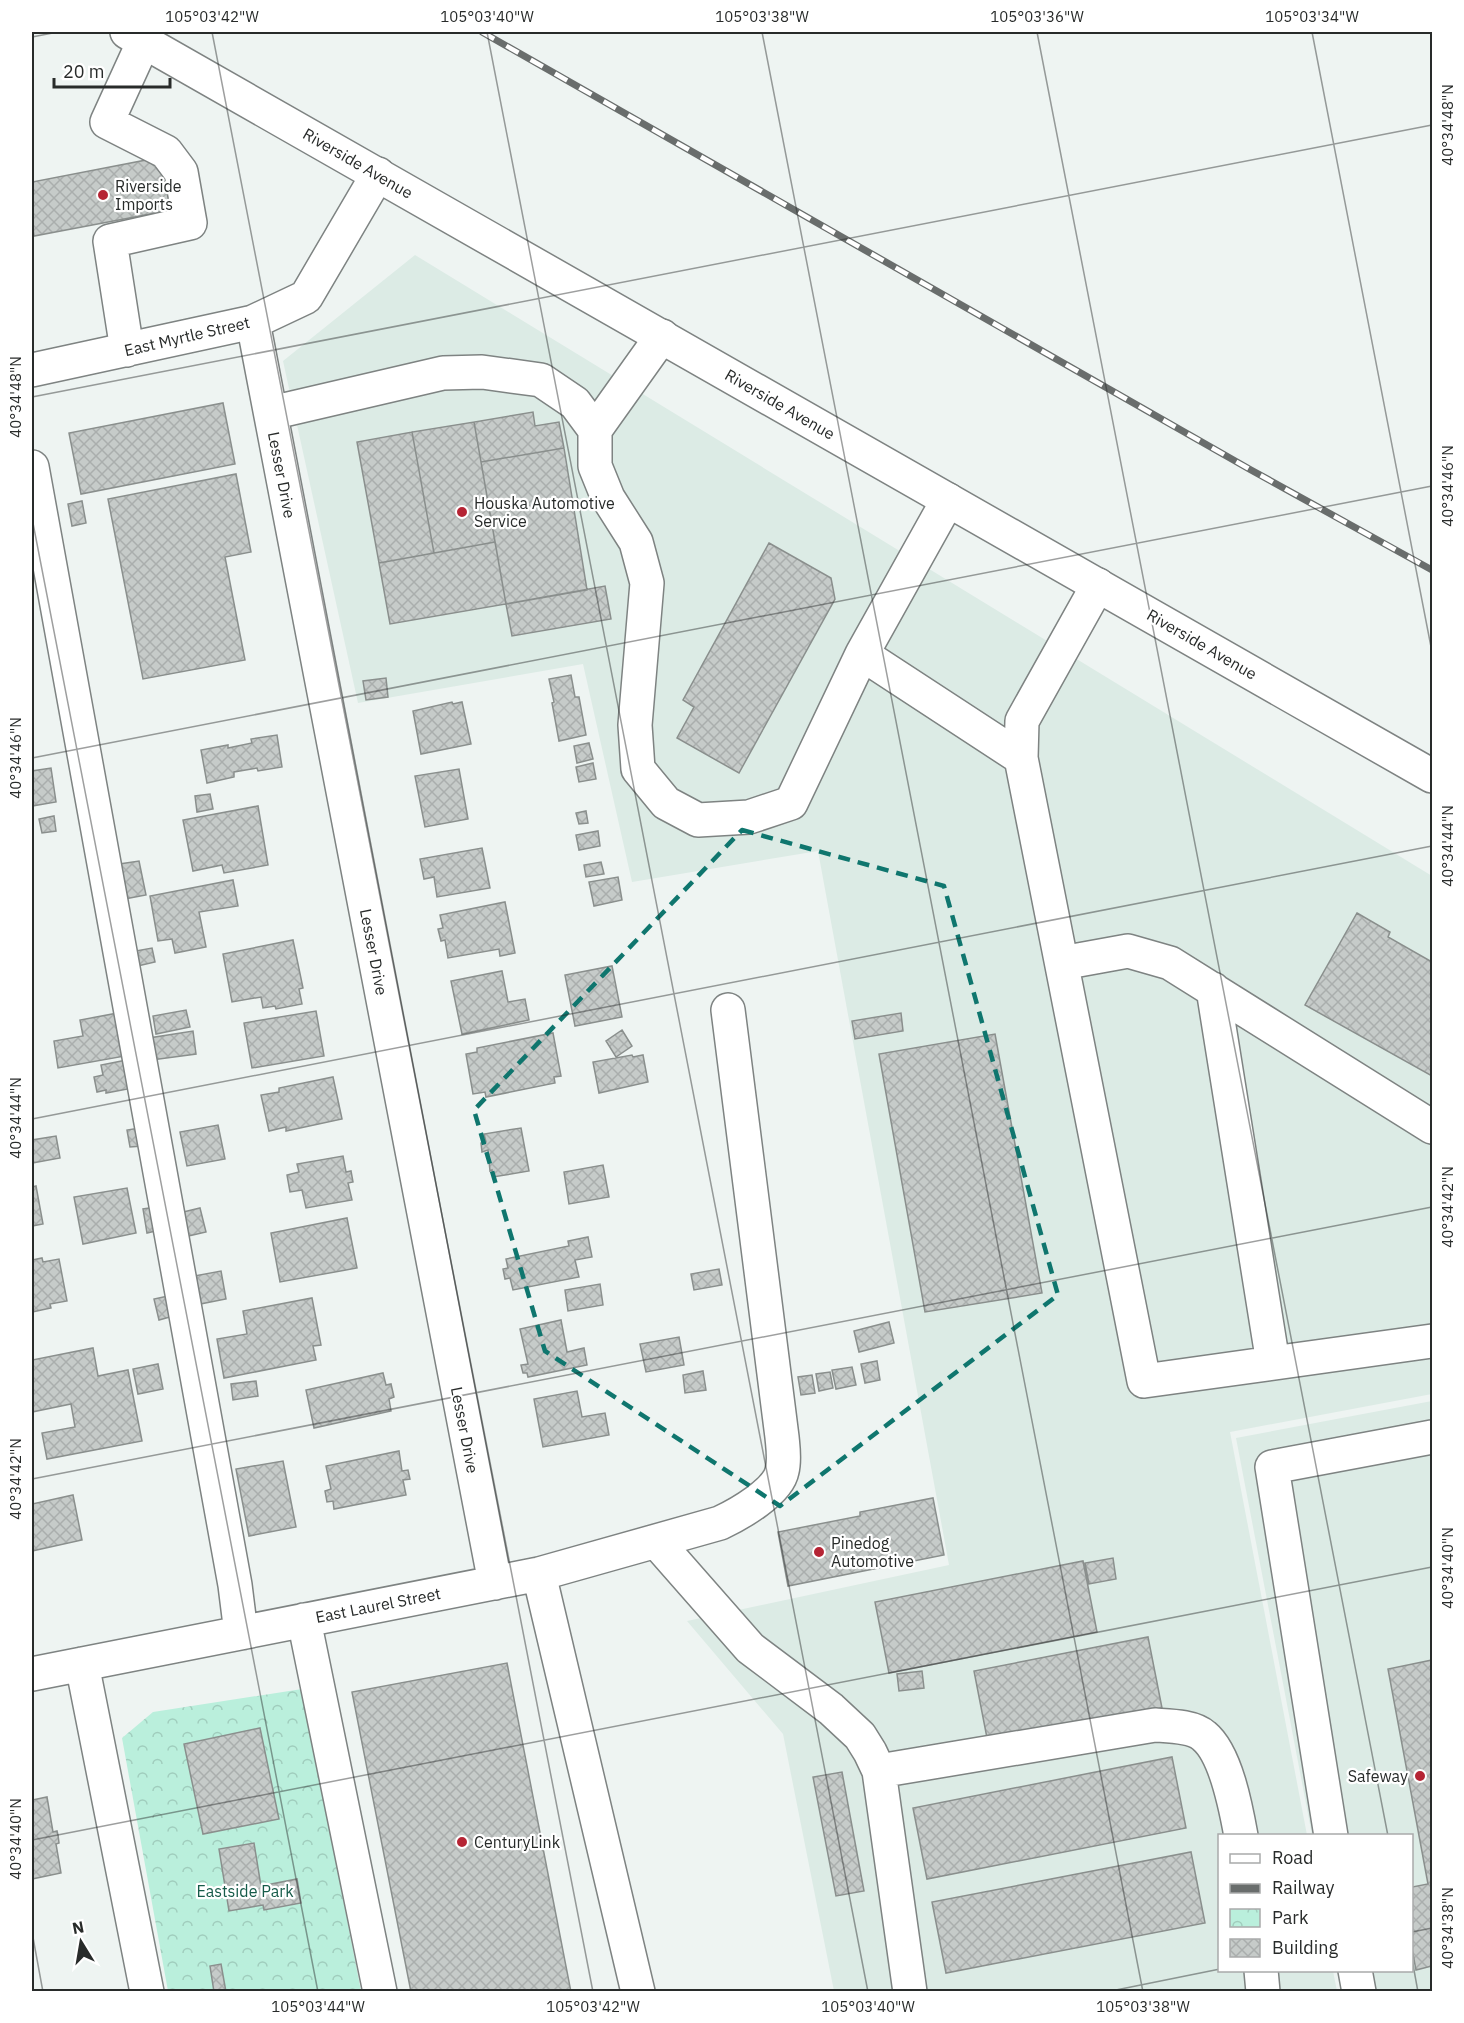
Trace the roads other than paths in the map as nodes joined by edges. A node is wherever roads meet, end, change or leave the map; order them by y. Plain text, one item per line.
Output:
1 (135, 36) edge
2 (378, 174) junction
3 (253, 322) junction
4 (662, 336) junction
5 (127, 350) junction
6 (32, 370) edge
7 (271, 413) junction
8 (595, 430) junction
9 (32, 467) edge
10 (948, 500) junction
11 (1098, 585) junction
12 (862, 654) junction
13 (1021, 758) junction
14 (1432, 776) edge
15 (1062, 963) junction
16 (1213, 989) junction
17 (728, 1010) dead end
18 (1432, 1127) edge
19 (1432, 1341) edge
20 (1274, 1363) junction
21 (1432, 1437) edge
22 (656, 1541) junction
23 (539, 1574) junction
24 (495, 1583) junction
25 (304, 1620) junction
26 (241, 1633) junction
27 (82, 1664) junction
28 (32, 1674) edge
29 (879, 1771) junction
30 (1241, 1834) edge
31 (1331, 1834) edge
32 (1261, 1972) edge
33 (1355, 1972) edge
34 (147, 1992) edge
35 (380, 1992) edge
36 (638, 1992) edge
37 (910, 1992) edge
38 (1263, 1992) edge
39 (1359, 1992) edge

1 - 2 street, Riverside Avenue
1 - 5 street
2 - 3 street, East Myrtle Street
2 - 4 street, Riverside Avenue
3 - 5 street, East Myrtle Street
3 - 7 street, Lesser Drive
4 - 8 street
4 - 10 street, Riverside Avenue
5 - 6 street, East Myrtle Street
7 - 8 street
7 - 24 street, Lesser Drive
8 - 12 street
9 - 26 street
10 - 11 street, Riverside Avenue
10 - 12 street
11 - 13 street
11 - 14 street, Riverside Avenue
12 - 13 street
13 - 15 street
15 - 16 street
15 - 20 street
16 - 18 street
16 - 20 street
17 - 22 street, East Laurel Street
19 - 20 street
21 - 31 street
22 - 23 street, East Laurel Street
22 - 29 street
23 - 24 street, East Laurel Street
23 - 36 street
24 - 25 street, East Laurel Street
25 - 26 street, East Laurel Street
25 - 35 street
26 - 27 street, East Laurel Street
27 - 28 street, East Laurel Street
27 - 34 street
29 - 30 street
29 - 37 street
32 - 38 street
33 - 39 street

